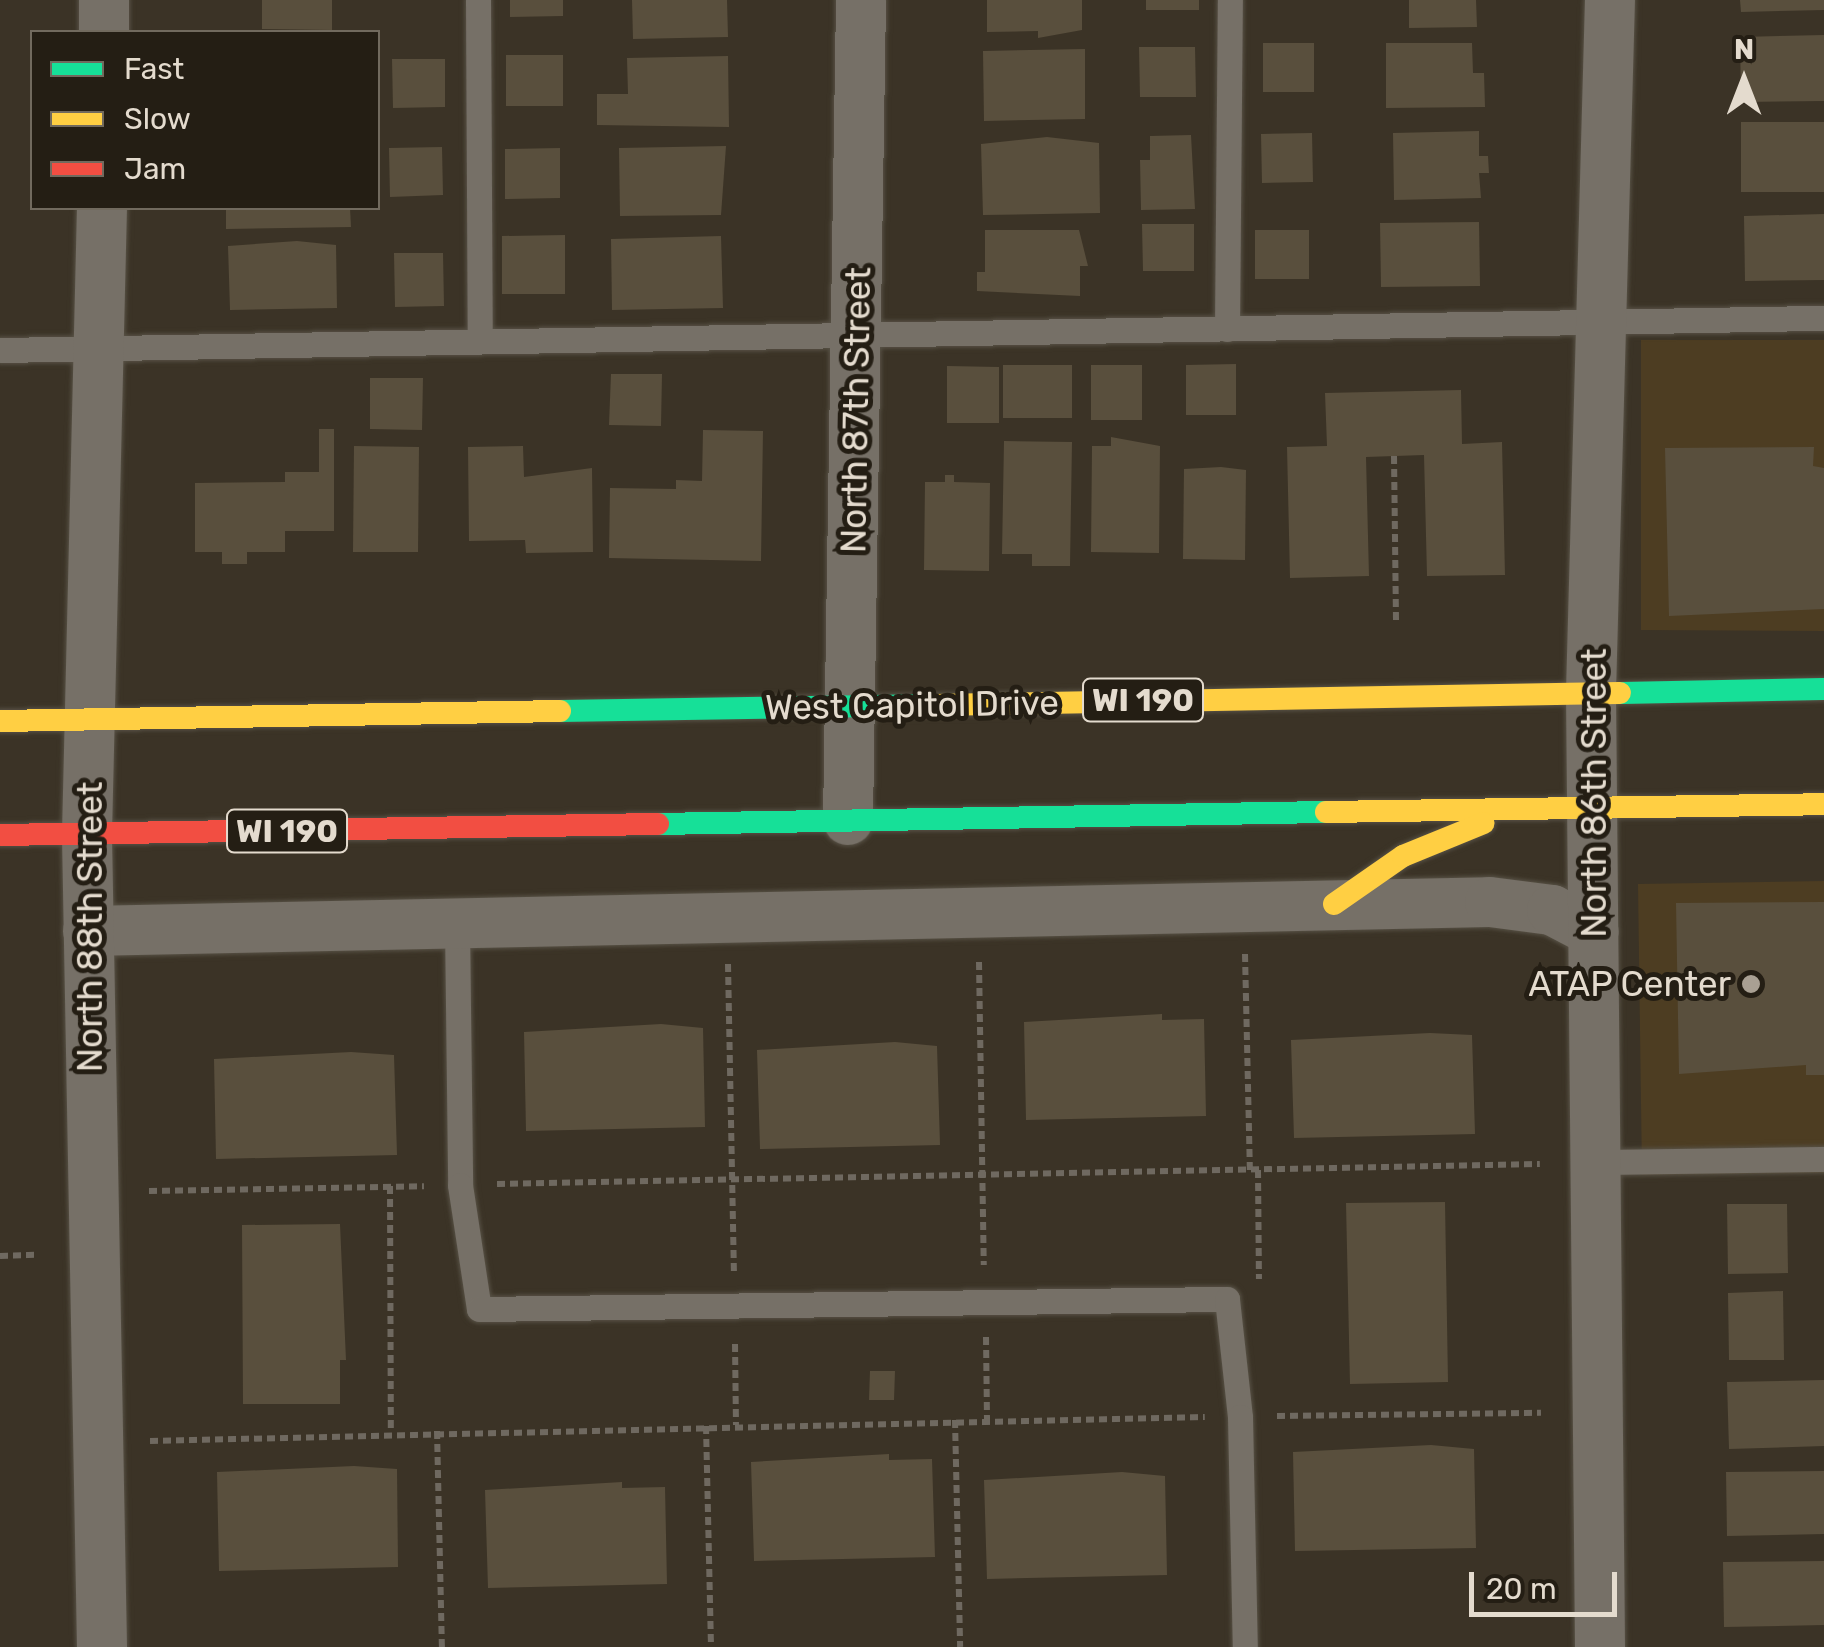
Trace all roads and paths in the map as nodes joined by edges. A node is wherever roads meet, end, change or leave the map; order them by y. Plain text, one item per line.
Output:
1 (104, 0) edge
2 (478, 0) edge
3 (861, 0) edge
4 (1230, 0) edge
5 (1610, 0) edge
6 (104, 30) edge
7 (102, 210) edge
8 (1824, 318) edge
9 (1604, 323) junction
10 (1227, 329) junction
11 (858, 334) junction
12 (480, 341) junction
13 (101, 348) junction
14 (0, 350) edge
15 (1394, 456) dead end
16 (1396, 626) dead end
17 (1824, 688) edge
18 (1592, 692) junction
19 (851, 707) junction
20 (91, 720) junction
21 (0, 721) edge
22 (1824, 804) edge
23 (1593, 808) junction
24 (1521, 810) junction
25 (848, 820) junction
26 (87, 834) junction
27 (0, 836) edge
28 (1334, 904) junction
29 (457, 924) junction
30 (88, 931) junction
31 (1594, 932) junction
32 (1244, 948) dead end
33 (979, 951) dead end
34 (728, 957) dead end
35 (1824, 1159) edge
36 (1597, 1162) junction
37 (1540, 1164) dead end
38 (1250, 1170) junction
39 (983, 1175) junction
40 (732, 1180) junction
41 (390, 1186) junction
42 (460, 1186) junction
43 (149, 1191) dead end
44 (36, 1255) dead end
45 (0, 1256) edge
46 (985, 1302) junction
47 (734, 1306) junction
48 (1541, 1413) dead end
49 (1240, 1417) junction
50 (987, 1419) junction
51 (955, 1420) junction
52 (736, 1425) junction
53 (706, 1426) junction
54 (438, 1431) junction
55 (391, 1432) junction
56 (150, 1440) dead end
57 (102, 1647) edge
58 (442, 1647) edge
59 (711, 1647) edge
60 (960, 1647) edge
61 (1245, 1647) edge
62 (1600, 1647) edge

1 - 6 street
2 - 12 lane
3 - 11 street, North 87th Street
4 - 10 lane
5 - 9 street, North 86th Street
7 - 13 street, North 88th Street
8 - 9 lane
9 - 10 lane
9 - 18 street, North 86th Street
10 - 11 lane
11 - 12 lane
11 - 19 street, North 87th Street
12 - 13 lane
13 - 14 lane
13 - 20 street, North 88th Street
15 - 16 path
17 - 18 main road, West Capitol Drive / WI 190
18 - 19 main road, West Capitol Drive / WI 190
18 - 23 street, North 86th Street
19 - 20 main road, West Capitol Drive / WI 190
19 - 25 street, North 87th Street
20 - 21 main road, West Capitol Drive / WI 190
20 - 26 street, North 88th Street
22 - 23 main road, WI 190
23 - 24 main road, WI 190
23 - 31 street, North 86th Street
24 - 25 main road, WI 190
24 - 28 main road
25 - 26 main road, WI 190
26 - 27 main road, WI 190
26 - 30 street, North 88th Street
28 - 29 street
28 - 31 street
29 - 30 street
29 - 42 lane
30 - 57 street, North 88th Street
31 - 36 street, North 86th Street
32 - 38 path
33 - 39 path
34 - 40 path
35 - 36 lane
36 - 62 street, North 86th Street
37 - 38 path
38 - 39 path
39 - 40 path
39 - 46 path
40 - 42 path
40 - 47 path
41 - 42 path
41 - 43 path
41 - 55 path
42 - 47 lane
44 - 45 path
46 - 47 lane
46 - 49 lane
46 - 50 path
47 - 52 path
48 - 49 path
49 - 50 path
49 - 61 lane
50 - 51 path
51 - 52 path
51 - 60 path
52 - 53 path
53 - 54 path
53 - 59 path
54 - 55 path
54 - 58 path
55 - 56 path

